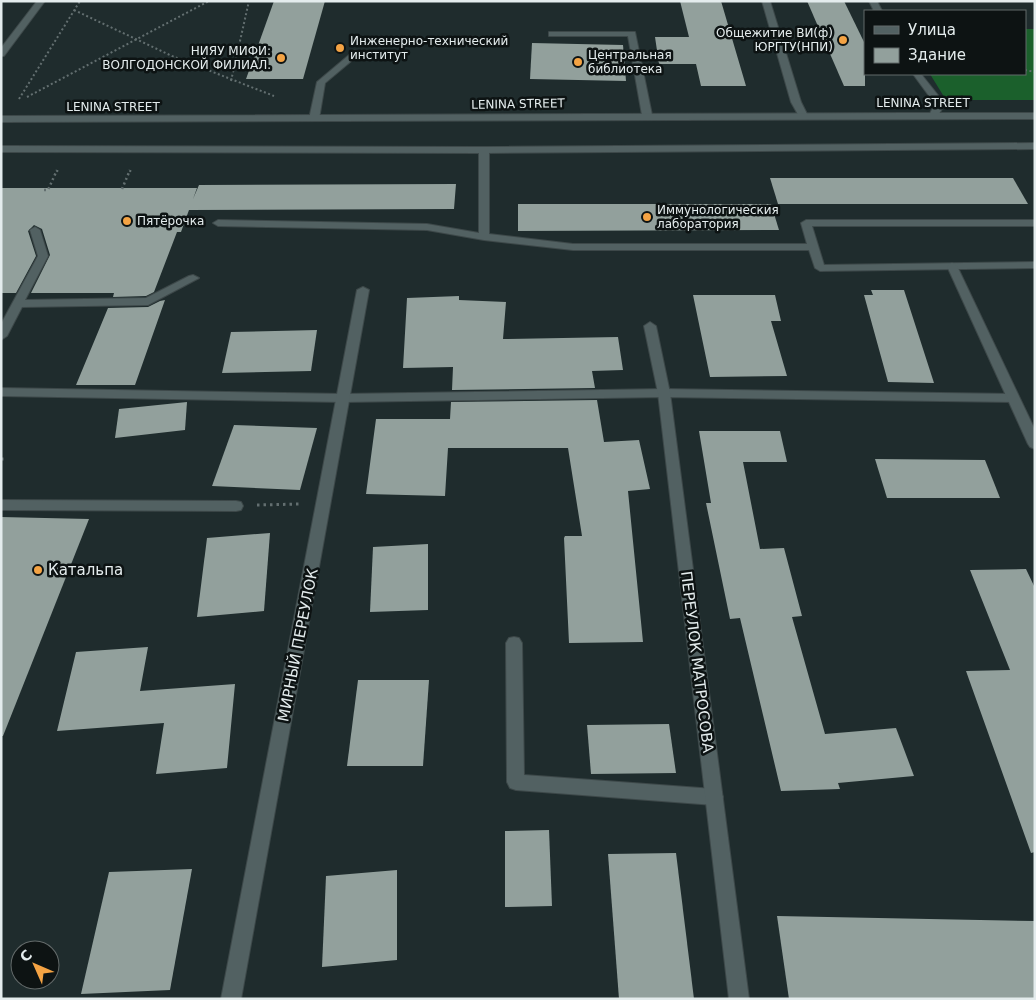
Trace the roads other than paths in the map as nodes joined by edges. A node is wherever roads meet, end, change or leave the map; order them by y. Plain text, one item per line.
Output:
1 (41, 1) edge
2 (766, 1) edge
3 (552, 34) dead end
4 (358, 52) dead end
5 (1, 54) edge
6 (918, 75) edge
7 (647, 115) junction
8 (934, 115) junction
9 (803, 116) junction
10 (1035, 116) edge
11 (314, 119) junction
12 (1, 120) edge
13 (1035, 146) edge
14 (1, 149) edge
15 (484, 150) junction
16 (218, 223) dead end
17 (1035, 223) edge
18 (35, 230) dead end
19 (484, 237) junction
20 (815, 247) junction
21 (1035, 265) edge
22 (952, 266) junction
23 (193, 278) dead end
24 (363, 290) dead end
25 (18, 304) junction
26 (650, 326) dead end
27 (1, 336) edge
28 (1, 392) edge
29 (664, 393) junction
30 (344, 398) junction
31 (1014, 398) junction
32 (1035, 444) edge
33 (1, 505) edge
34 (236, 506) road end
35 (514, 643) dead end
36 (714, 798) junction
37 (231, 999) edge
38 (739, 999) edge

1 - 5 street
2 - 9 street
3 - 7 street
4 - 11 street
6 - 8 street
7 - 9 street, LENINA STREET
7 - 11 street, LENINA STREET
8 - 9 street, LENINA STREET
8 - 10 street, LENINA STREET
11 - 12 street, LENINA STREET
13 - 15 street
14 - 15 street
15 - 19 street
16 - 19 street
17 - 20 street
18 - 25 street
19 - 20 street
20 - 22 street
21 - 22 street
22 - 31 street
23 - 25 street
24 - 30 street, МИРНЫЙ ПЕРЕУЛОК
25 - 27 street
26 - 29 street, ПЕРЕУЛОК МАТРОСОВА
28 - 30 street
29 - 30 street
29 - 31 street
29 - 36 street, ПЕРЕУЛОК МАТРОСОВА
30 - 37 street, МИРНЫЙ ПЕРЕУЛОК
31 - 32 street
33 - 34 street
35 - 36 street
36 - 38 street, ПЕРЕУЛОК МАТРОСОВА

